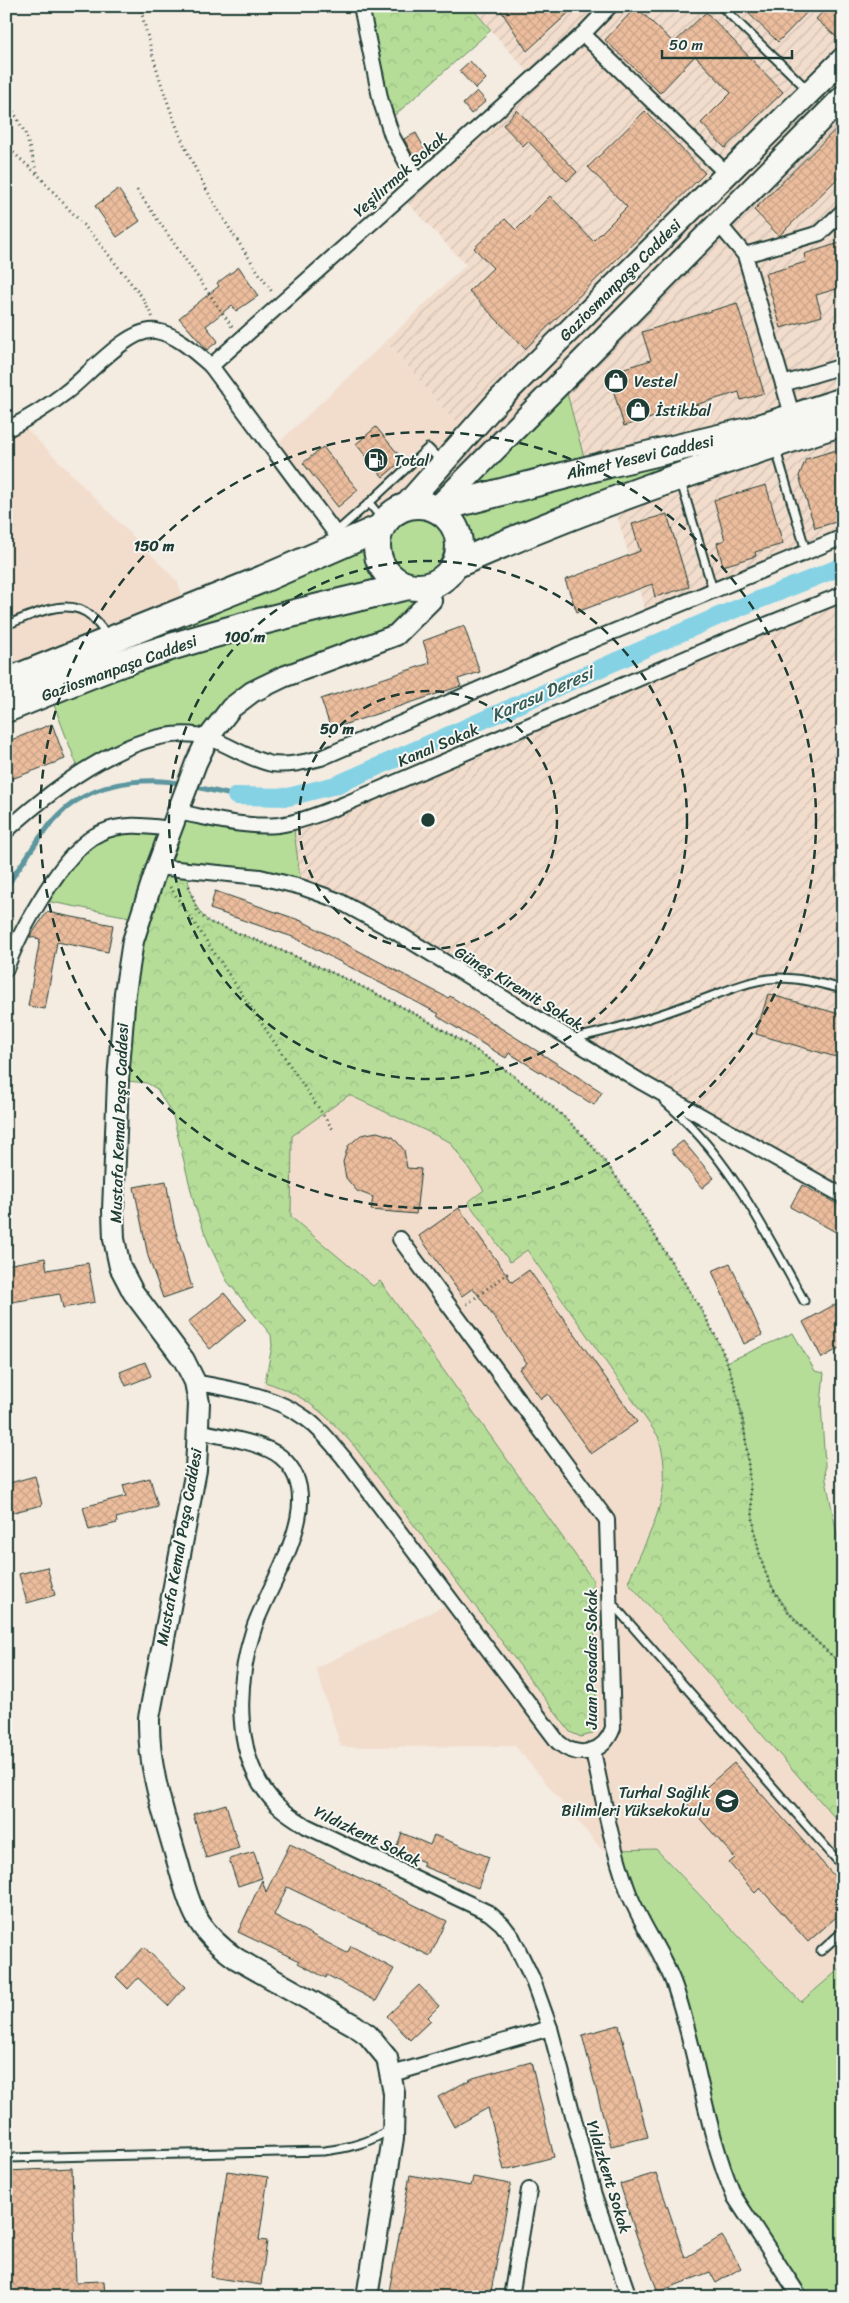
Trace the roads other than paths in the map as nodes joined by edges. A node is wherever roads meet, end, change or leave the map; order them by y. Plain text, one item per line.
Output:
1 (361, 6) edge
2 (610, 6) edge
3 (721, 6) edge
4 (583, 34) junction
5 (843, 59) edge
6 (810, 92) junction
7 (843, 97) edge
8 (727, 174) junction
9 (417, 182) junction
10 (843, 211) edge
11 (718, 222) junction
12 (745, 255) junction
13 (211, 366) junction
14 (843, 366) edge
15 (783, 384) junction
16 (843, 401) edge
17 (793, 418) junction
18 (843, 422) edge
19 (6, 430) edge
20 (774, 445) junction
21 (443, 463) junction
22 (680, 478) junction
23 (436, 509) junction
24 (384, 515) junction
25 (843, 537) edge
26 (339, 539) junction
27 (806, 551) junction
28 (455, 565) junction
29 (417, 586) junction
30 (713, 590) junction
31 (843, 594) edge
32 (6, 625) edge
33 (112, 640) junction
34 (6, 682) edge
35 (6, 710) edge
36 (208, 738) junction
37 (177, 814) junction
38 (6, 831) edge
39 (157, 867) junction
40 (6, 969) edge
41 (843, 989) edge
42 (570, 1039) junction
43 (643, 1083) junction
44 (843, 1196) edge
45 (400, 1239) dead end
46 (804, 1301) dead end
47 (195, 1382) junction
48 (199, 1431) junction
49 (609, 1599) junction
50 (593, 1751) junction
51 (843, 1867) edge
52 (843, 1931) edge
53 (821, 1951) dead end
54 (550, 2028) junction
55 (392, 2074) junction
56 (394, 2127) junction
57 (6, 2158) edge
58 (529, 2190) dead end
59 (367, 2297) edge
60 (511, 2297) edge
61 (628, 2297) edge
62 (800, 2297) edge

1 - 9 street
2 - 4 street, Yeşilırmak Sokak
3 - 6 lane
4 - 8 street
4 - 9 street, Yeşilırmak Sokak
5 - 6 main road, Gaziosmanpaşa Caddesi
6 - 8 main road, Gaziosmanpaşa Caddesi
7 - 11 main road, Gaziosmanpaşa Caddesi
8 - 21 main road, Gaziosmanpaşa Caddesi
9 - 13 street, Yeşilırmak Sokak
10 - 12 street
11 - 12 street
11 - 23 main road, Gaziosmanpaşa Caddesi
12 - 15 street
13 - 19 street
13 - 26 street
14 - 15 street
15 - 17 street
16 - 17 highway, Ahmet Yesevi Caddesi
17 - 23 highway, Ahmet Yesevi Caddesi
18 - 20 highway, Ahmet Yesevi Caddesi
20 - 22 highway, Ahmet Yesevi Caddesi
20 - 27 lane
21 - 24 main road, Gaziosmanpaşa Caddesi
21 - 24 lane
22 - 28 highway, Ahmet Yesevi Caddesi
22 - 30 lane
23 - 24 highway, Gaziosmanpaşa Caddesi
23 - 28 highway
24 - 26 highway, Gaziosmanpaşa Caddesi
24 - 29 highway
25 - 27 street
26 - 33 highway, Gaziosmanpaşa Caddesi
27 - 30 street
28 - 29 highway, Gaziosmanpaşa Caddesi
29 - 35 highway, Gaziosmanpaşa Caddesi
29 - 36 street, Mustafa Kemal Paşa Caddesi
30 - 36 street
31 - 37 street, Kanal Sokak
32 - 33 lane
33 - 34 highway, Gaziosmanpaşa Caddesi
36 - 37 street, Mustafa Kemal Paşa Caddesi
36 - 38 street
37 - 39 street, Mustafa Kemal Paşa Caddesi
37 - 40 street, Kanal Sokak
39 - 42 street, Güneş Kiremit Sokak
39 - 47 street, Mustafa Kemal Paşa Caddesi
41 - 42 lane
42 - 43 street, Güneş Kiremit Sokak
43 - 44 street, Güneş Kiremit Sokak
43 - 46 lane
45 - 49 street, Juan Posadas Sokak
47 - 48 street, Mustafa Kemal Paşa Caddesi
47 - 50 street, Juan Posadas Sokak
48 - 54 street, Yıldızkent Sokak
48 - 55 street, Mustafa Kemal Paşa Caddesi
49 - 50 street, Juan Posadas Sokak
49 - 51 lane
50 - 62 street
52 - 53 lane
54 - 55 street
54 - 61 street, Yıldızkent Sokak
55 - 56 street, Mustafa Kemal Paşa Caddesi
56 - 57 lane
56 - 59 street, Mustafa Kemal Paşa Caddesi
58 - 60 street

